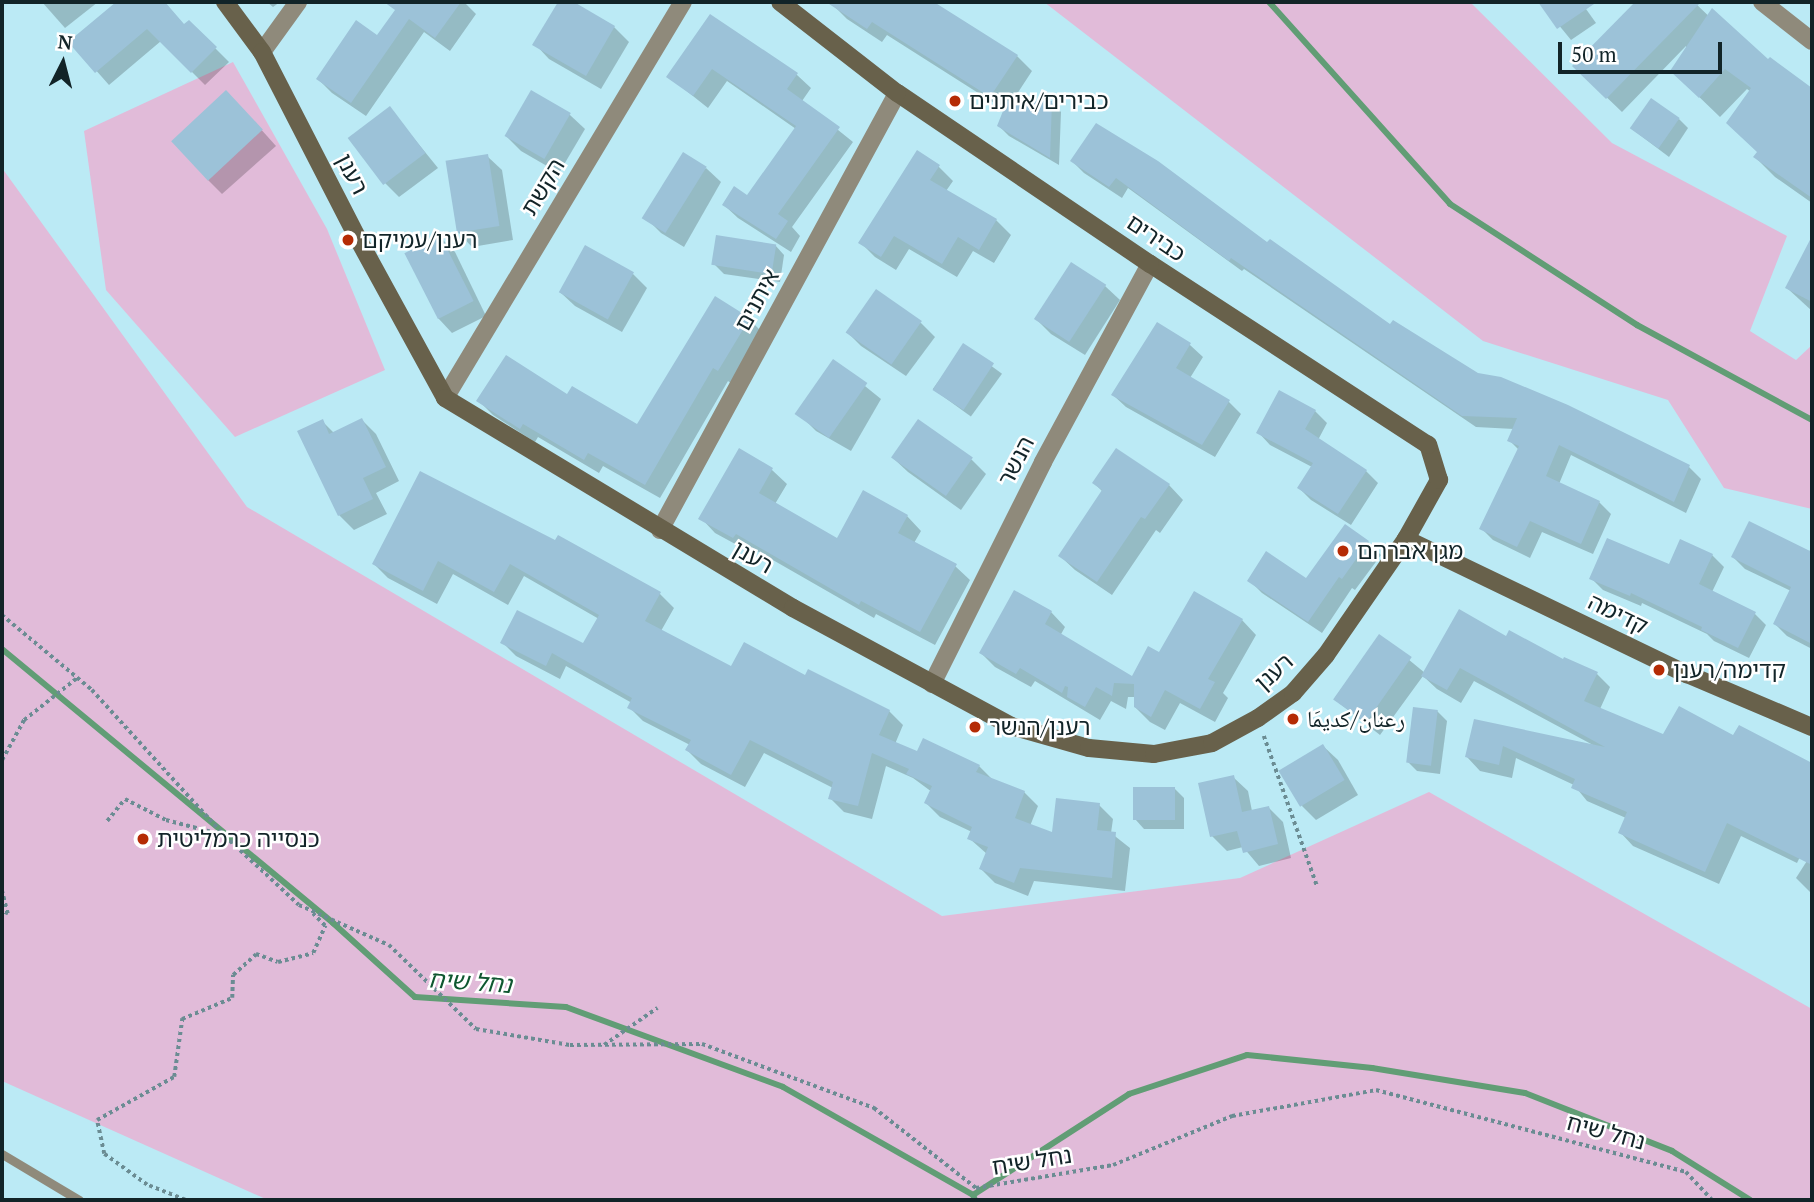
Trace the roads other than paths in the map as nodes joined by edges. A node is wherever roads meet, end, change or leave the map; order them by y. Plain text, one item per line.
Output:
1 (225, 2) edge
2 (298, 2) edge
3 (683, 2) edge
4 (780, 2) edge
5 (1762, 2) edge
6 (1812, 41) edge
7 (262, 52) junction
8 (897, 93) junction
9 (1150, 264) junction
10 (446, 398) junction
11 (660, 530) junction
12 (1406, 539) junction
13 (933, 684) junction
14 (1812, 727) edge
15 (2, 1154) edge
16 (79, 1200) edge

1 - 7 street, רענן
2 - 7 street
3 - 10 street, הקשת
4 - 8 street, כבירים
5 - 6 street
7 - 10 street, רענן
8 - 9 street, כבירים
8 - 11 street, איתנים
9 - 12 street, כבירים
9 - 13 street, הנשר
10 - 11 street, רענן
11 - 13 street, רענן
12 - 13 street, רענן
12 - 14 street, קדימה
15 - 16 lane

